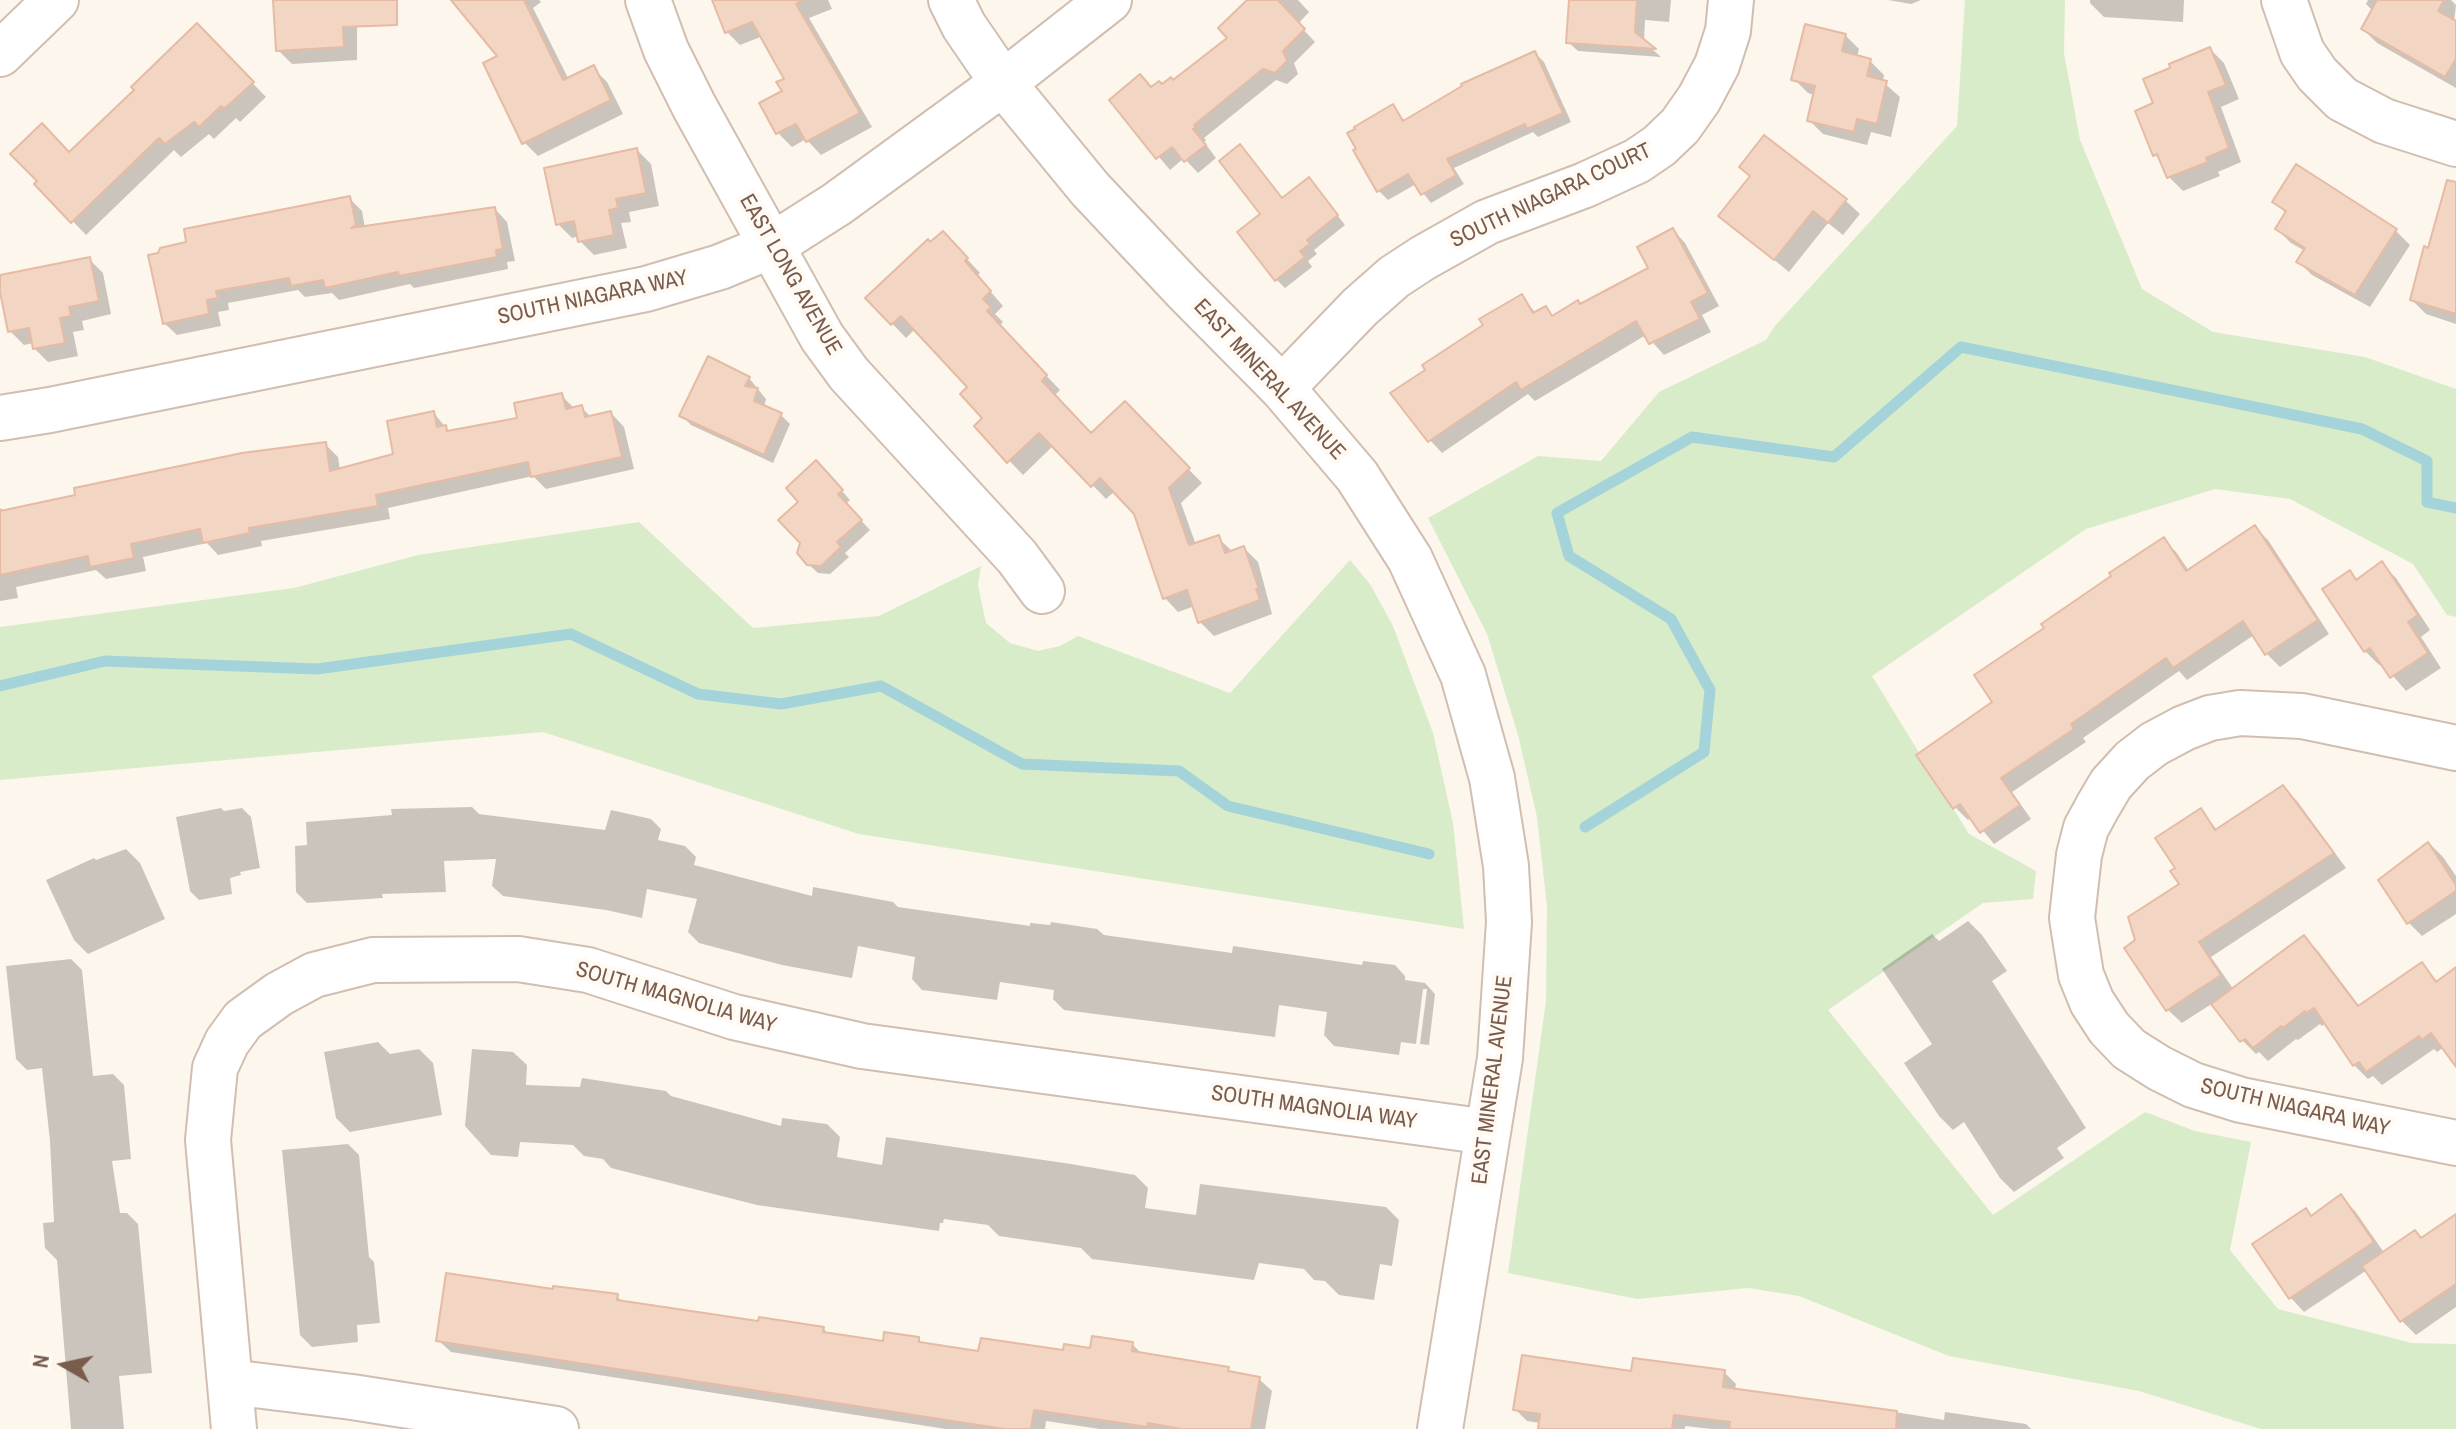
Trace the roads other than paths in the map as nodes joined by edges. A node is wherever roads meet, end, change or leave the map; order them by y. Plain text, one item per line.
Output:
1 (56, 0) edge
2 (648, 0) edge
3 (951, 0) edge
4 (1109, 0) edge
5 (1731, 0) edge
6 (2284, 0) edge
7 (0, 54) edge
8 (1003, 83) junction
9 (2456, 144) edge
10 (771, 246) junction
11 (1282, 388) junction
12 (0, 418) edge
13 (1042, 591) dead end
14 (2456, 748) edge
15 (1488, 1132) junction
16 (2456, 1143) edge
17 (230, 1382) junction
18 (234, 1429) edge
19 (556, 1429) edge
20 (1440, 1429) edge

1 - 7 street
2 - 10 street, EAST LONG AVENUE
3 - 8 street, EAST MINERAL AVENUE
4 - 8 street, SOUTH NIAGARA WAY
5 - 11 street, SOUTH NIAGARA COURT
6 - 9 street
8 - 10 street, SOUTH NIAGARA WAY
8 - 11 street, EAST MINERAL AVENUE
10 - 12 street, SOUTH NIAGARA WAY
10 - 13 street, EAST LONG AVENUE
11 - 15 street, EAST MINERAL AVENUE
14 - 16 street, SOUTH NIAGARA WAY
15 - 17 street, SOUTH MAGNOLIA WAY
15 - 20 street, EAST MINERAL AVENUE
17 - 18 street, SOUTH MAGNOLIA WAY
17 - 19 street

